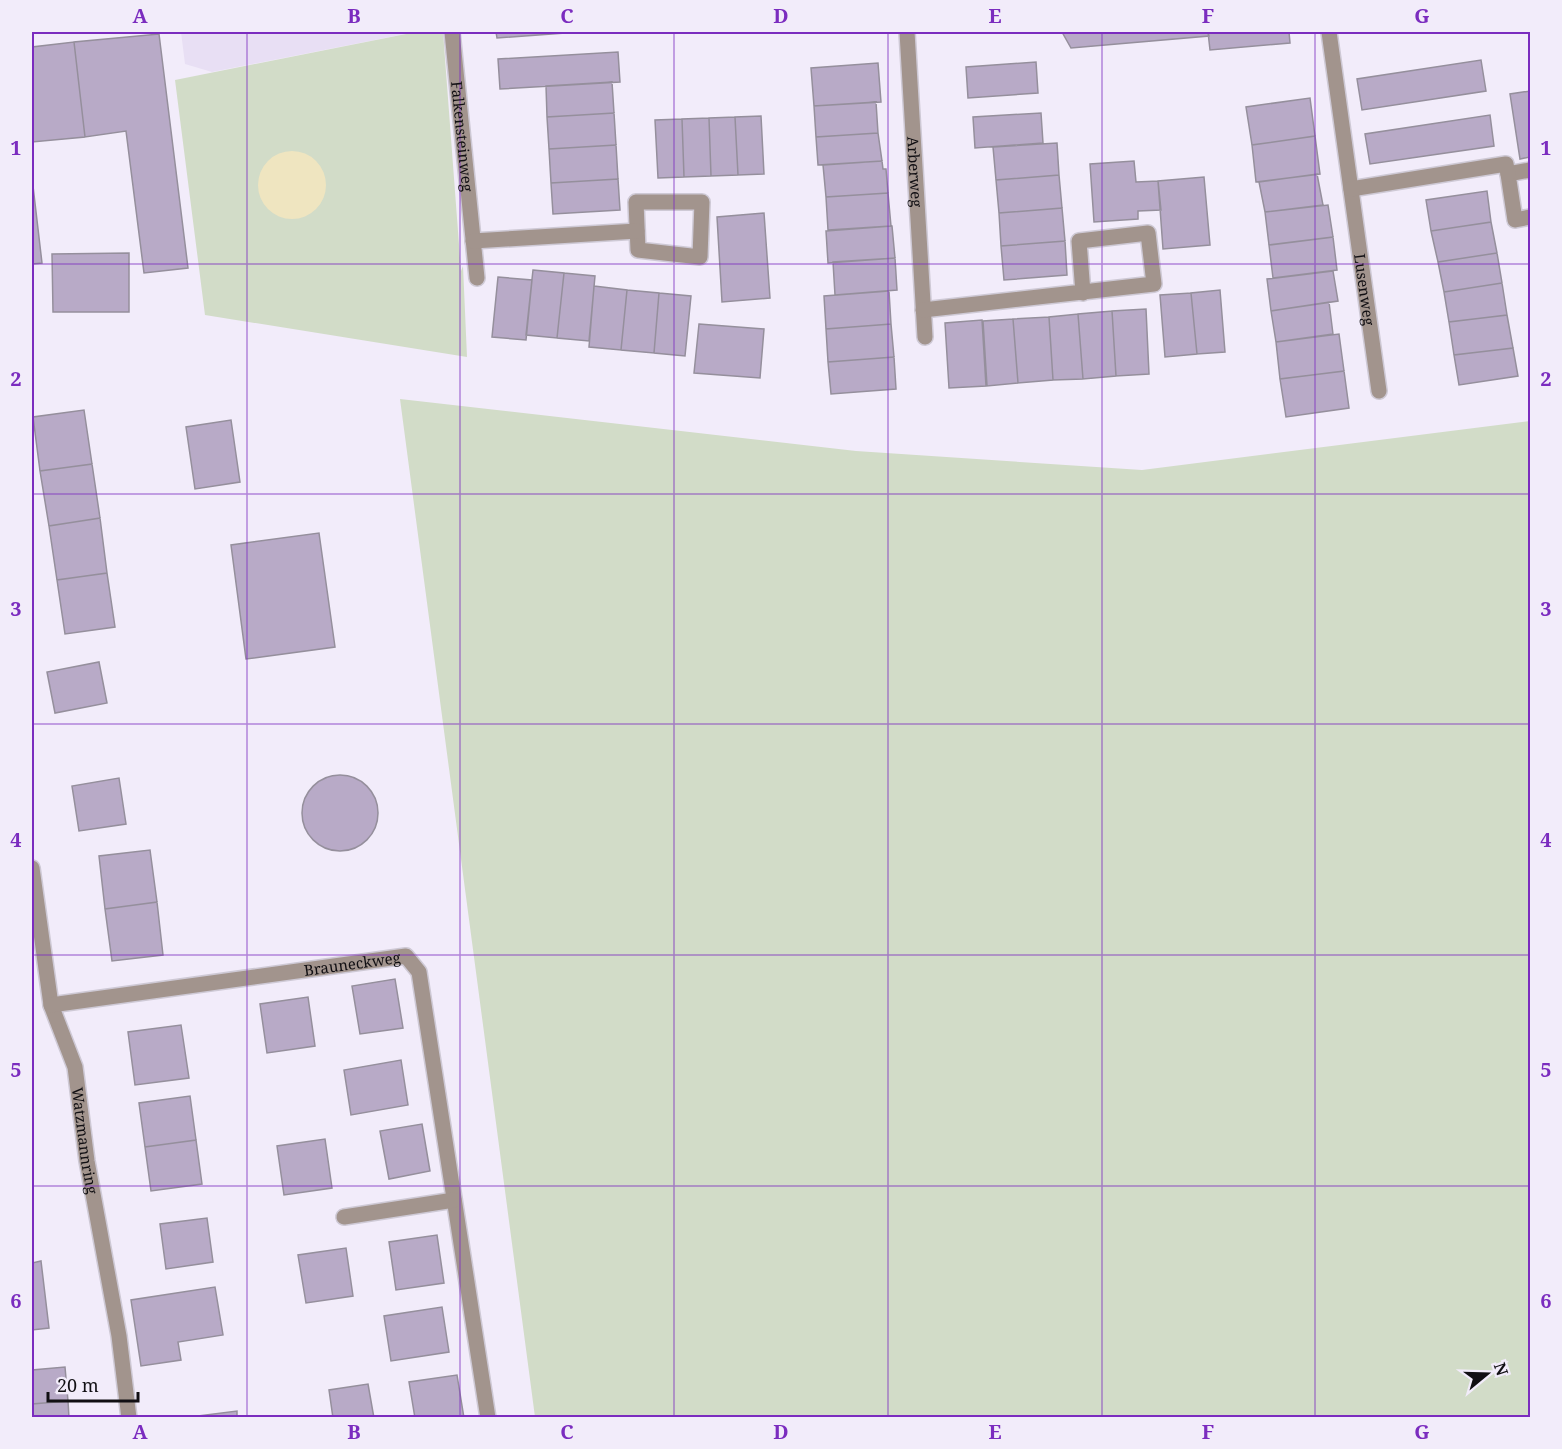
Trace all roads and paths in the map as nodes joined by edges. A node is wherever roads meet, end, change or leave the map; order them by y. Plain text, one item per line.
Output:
1 (452, 32) edge
2 (907, 32) edge
3 (1329, 32) edge
4 (1530, 170) edge
5 (1508, 174) junction
6 (1351, 189) junction
7 (1530, 217) edge
8 (637, 231) junction
9 (473, 241) junction
10 (477, 278) dead end
11 (1083, 293) junction
12 (923, 310) junction
13 (925, 337) dead end
14 (1379, 391) dead end
15 (32, 868) edge
16 (51, 1005) junction
17 (454, 1200) junction
18 (344, 1217) dead end
19 (129, 1418) edge
20 (488, 1418) edge

1 - 9 street, Falkensteinweg
2 - 12 street, Arberweg
3 - 6 street, Lusenweg
4 - 5 street
5 - 6 street
5 - 7 street
6 - 14 street, Lusenweg
8 - 8 street
8 - 9 street
9 - 10 street, Falkensteinweg
11 - 11 street
11 - 12 street
12 - 13 street, Arberweg
15 - 16 street, Watzmannring
16 - 17 street, Brauneckweg
16 - 19 street, Watzmannring
17 - 18 street
17 - 20 street, Brauneckweg

